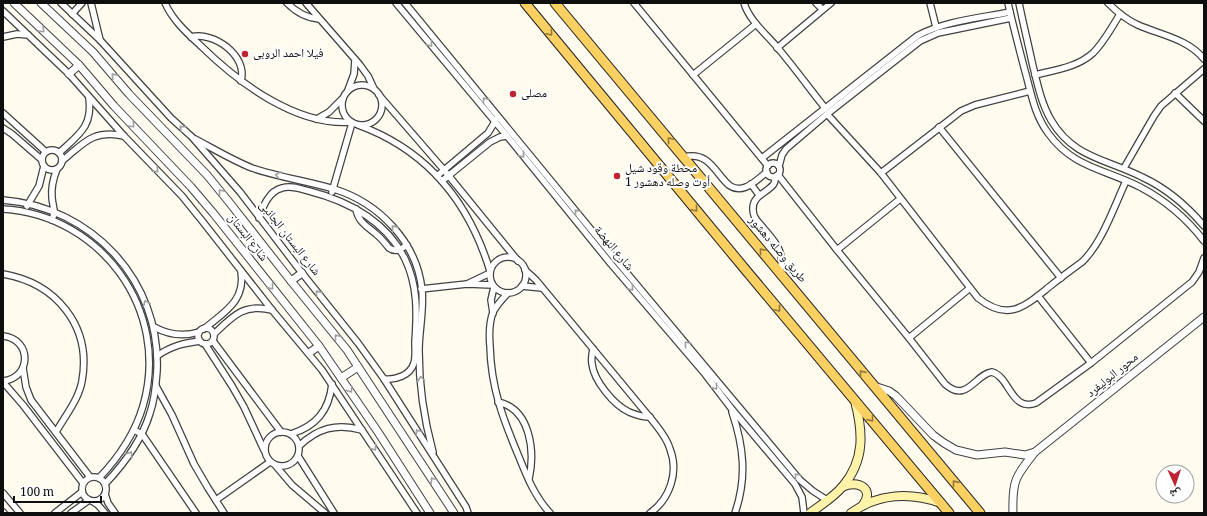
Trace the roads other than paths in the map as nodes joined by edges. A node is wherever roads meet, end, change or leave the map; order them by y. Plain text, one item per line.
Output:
1 (14, 3) edge
2 (41, 3) edge
3 (61, 3) edge
4 (82, 3) edge
5 (91, 3) edge
6 (165, 3) edge
7 (287, 3) edge
8 (306, 3) edge
9 (396, 3) edge
10 (405, 3) edge
11 (525, 3) edge
12 (555, 3) edge
13 (634, 3) edge
14 (744, 3) edge
15 (816, 3) edge
16 (831, 3) edge
17 (930, 3) edge
18 (1008, 3) edge
19 (1019, 3) edge
20 (1108, 3) edge
21 (822, 9) junction
22 (3, 10) edge
23 (1010, 12) junction
24 (72, 14) junction
25 (1120, 14) junction
26 (1011, 18) junction
27 (319, 19) junction
28 (420, 20) junction
29 (756, 24) junction
30 (414, 25) junction
31 (936, 27) junction
32 (29, 36) junction
33 (190, 37) junction
34 (3, 38) edge
35 (100, 40) junction
36 (777, 48) junction
37 (1204, 59) edge
38 (355, 60) junction
39 (79, 66) junction
40 (1204, 69) edge
41 (69, 74) junction
42 (694, 75) junction
43 (1035, 75) junction
44 (241, 81) junction
45 (374, 89) junction
46 (347, 91) junction
47 (1030, 91) junction
48 (1175, 93) junction
49 (379, 95) junction
50 (89, 97) junction
51 (342, 99) junction
52 (826, 111) junction
53 (3, 113) edge
54 (500, 117) junction
55 (317, 119) junction
56 (1204, 121) edge
57 (495, 122) junction
58 (354, 124) junction
59 (939, 127) junction
60 (3, 128) edge
61 (124, 136) junction
62 (507, 136) junction
63 (192, 137) junction
64 (46, 152) junction
65 (59, 153) junction
66 (684, 156) junction
67 (762, 158) junction
68 (42, 160) junction
69 (62, 161) junction
70 (44, 166) junction
71 (768, 166) junction
72 (779, 166) junction
73 (1124, 168) junction
74 (57, 169) junction
75 (444, 170) junction
76 (767, 172) junction
77 (881, 173) junction
78 (448, 175) junction
79 (437, 176) junction
80 (777, 176) junction
81 (442, 180) junction
82 (1126, 181) junction
83 (750, 184) junction
84 (333, 189) junction
85 (759, 195) junction
86 (331, 197) junction
87 (900, 198) junction
88 (3, 200) edge
89 (28, 204) junction
90 (3, 209) edge
91 (356, 209) junction
92 (26, 212) junction
93 (55, 212) junction
94 (259, 218) junction
95 (52, 220) junction
96 (1204, 226) edge
97 (1204, 242) edge
98 (407, 245) junction
99 (1204, 247) edge
100 (400, 249) junction
101 (837, 250) junction
102 (1204, 258) edge
103 (518, 260) junction
104 (525, 270) junction
105 (241, 271) junction
106 (490, 272) junction
107 (780, 272) junction
108 (302, 273) junction
109 (3, 274) edge
110 (1061, 278) junction
111 (291, 281) junction
112 (136, 282) junction
113 (467, 284) junction
114 (129, 286) junction
115 (493, 286) junction
116 (522, 286) junction
117 (542, 288) junction
118 (970, 288) junction
119 (421, 290) junction
120 (508, 293) junction
121 (1038, 296) junction
122 (272, 310) junction
123 (493, 313) junction
124 (1204, 317) edge
125 (154, 327) junction
126 (202, 331) junction
127 (214, 334) junction
128 (3, 336) edge
129 (909, 338) junction
130 (213, 341) junction
131 (202, 343) junction
132 (319, 346) junction
133 (593, 349) junction
134 (309, 353) junction
135 (157, 356) junction
136 (1091, 363) junction
137 (358, 366) junction
138 (24, 368) junction
139 (707, 372) junction
140 (342, 378) junction
141 (384, 380) junction
142 (3, 382) edge
143 (332, 384) junction
144 (156, 386) junction
145 (873, 386) junction
146 (854, 399) junction
147 (498, 402) junction
148 (731, 408) junction
149 (650, 417) junction
150 (134, 430) junction
151 (362, 430) junction
152 (56, 432) junction
153 (281, 432) junction
154 (142, 434) junction
155 (291, 434) junction
156 (299, 446) junction
157 (264, 450) junction
158 (1035, 452) junction
159 (298, 456) junction
160 (435, 458) junction
161 (272, 464) junction
162 (90, 477) junction
163 (99, 478) junction
164 (529, 479) junction
165 (83, 483) junction
166 (106, 484) junction
167 (842, 487) junction
168 (82, 492) junction
169 (3, 493) edge
170 (106, 494) junction
171 (90, 500) junction
172 (216, 500) junction
173 (827, 500) junction
174 (941, 503) junction
175 (863, 505) junction
176 (20, 513) edge
177 (56, 513) edge
178 (71, 513) edge
179 (105, 513) edge
180 (115, 513) edge
181 (196, 513) edge
182 (224, 513) edge
183 (325, 513) edge
184 (334, 513) edge
185 (417, 513) edge
186 (430, 513) edge
187 (454, 513) edge
188 (468, 513) edge
189 (550, 513) edge
190 (650, 513) edge
191 (735, 513) edge
192 (804, 513) edge
193 (810, 513) edge
194 (851, 513) edge
195 (949, 513) edge
196 (980, 513) edge
197 (1013, 513) edge

1 -> 39 street, شارع البستان
111 -> 2 street, شارع البستان
3 - 24 street, شارع البستان الجانبى
4 - 24 street
5 - 35 street
6 - 33 street
7 - 27 street
8 - 27 street
9 - 30 street, شارع النهضة
10 - 28 street, شارع النهضة
11 -> 146 main road
66 -> 12 main road, طريق وصله دهشور
13 - 42 street
14 - 29 street
15 - 21 street
16 - 21 street
17 - 31 street
18 - 23 street
19 - 43 street
20 - 25 street
21 - 36 street
22 - 32 street
23 - 26 street
23 - 31 street
24 - 35 street, شارع البستان الجانبى
25 - 37 street
25 - 43 street
26 - 47 street
26 - 52 street
27 - 38 street
28 - 30 street
54 -> 28 street, شارع النهضة
29 - 36 street
29 - 42 street
30 -> 57 street, شارع النهضة
31 - 52 street
32 - 34 street
32 - 41 street
33 - 44 street
33 - 44 street
63 -> 35 street, شارع البستان الجانبى
36 - 52 street
38 - 45 street
38 - 46 street
39 - 41 street
39 -> 132 street, شارع البستان
40 - 48 street
41 - 50 street
42 - 67 street
43 - 73 street
44 - 55 street
45 - 46 street
45 - 49 street
46 - 51 street
47 - 59 street
47 - 82 street
48 - 56 street
48 - 73 street
49 - 58 street
49 - 75 street
50 - 61 street
50 - 65 street
51 - 55 street
51 - 58 street
52 - 67 street
52 - 72 street
52 - 77 street
53 - 64 street
54 - 57 street
139 -> 54 street, شارع النهضة
55 - 58 street
57 - 62 street, شارع النهضة
57 - 75 street
58 - 79 street
58 - 84 street
59 - 77 street
59 - 110 street
60 - 68 street
61 - 69 street
61 -> 105 street
62 - 78 street
62 -> 139 street, شارع النهضة
84 -> 63 street
63 - 94 street, شارع البستان الجانبى
64 - 65 street
64 - 68 street
65 - 69 street
66 - 83 street
107 -> 66 main road, طريق وصله دهشور
67 - 71 street
68 - 70 street
69 - 74 street
70 - 74 street
70 - 89 street
71 - 72 street
71 - 76 street
72 - 80 street
73 - 96 street
74 - 93 street
75 - 78 street
75 - 79 street
76 - 80 street
76 - 83 street
77 - 87 street
78 - 81 street
78 - 103 street
79 - 81 street
80 - 85 street
80 - 101 street
81 - 106 street
82 - 97 street
82 - 110 street
83 - 85 street
84 - 86 street
98 -> 84 street
85 - 107 street
86 - 91 street
86 - 94 street
87 - 101 street
87 - 118 street
88 - 89 street
89 - 92 street
89 - 93 street
90 - 92 street
91 - 100 street
91 - 100 street
92 - 95 street
93 - 95 street
93 - 112 street
94 - 108 street, شارع البستان الجانبى
95 - 114 street
97 - 99 street
98 - 100 street
98 - 119 street
100 - 141 street
101 - 129 street
102 - 136 street
103 - 104 street
103 - 106 street
104 - 116 street
104 - 117 street
105 - 122 street
105 - 126 street
106 - 113 street
106 - 115 street
145 -> 107 main road, طريق وصله دهشور
108 - 111 street
141 -> 108 street, شارع البستان الجانبى
109 - 152 street
110 - 121 street
137 -> 111 street, شارع البستان
112 - 114 street
125 -> 112 street
113 - 115 street
113 - 119 street
114 - 150 street
115 - 120 street
115 - 123 street
116 - 117 street
116 - 120 street
117 - 133 street
118 - 121 street
118 - 129 street
160 -> 119 street
120 - 123 street
121 - 136 street
122 - 127 street
122 - 134 street
123 - 147 street
124 - 158 street, محور البوليفرد
125 - 126 street
125 - 135 street
126 - 127 street
126 - 131 street
127 - 130 street
128 - 138 street
129 - 136 street
130 - 131 street
130 - 153 street
131 - 135 street
131 - 157 street
132 - 134 street
132 - 140 street, شارع البستان
133 - 149 street
133 - 149 street
134 - 143 street
135 - 144 street
137 - 140 street
187 -> 137 street, شارع البستان
138 - 142 street
138 - 152 street
139 -> 148 street, شارع النهضة
173 -> 139 street, شارع النهضة
140 -> 186 street, شارع البستان
160 -> 141 street, شارع البستان الجانبى
142 - 165 street
143 - 151 street
143 - 155 street
144 - 154 street
144 - 172 street
145 - 158 street
196 -> 145 main road, طريق وصله دهشور
146 - 167 main road
146 -> 174 main road
147 - 164 street
147 - 164 street
148 - 191 street
148 - 192 street, شارع النهضة
149 - 190 street
150 - 154 street
150 - 163 street
151 - 156 street
151 -> 185 street
152 - 162 street
153 - 155 street
153 - 157 street
166 -> 154 street
154 - 181 street
155 - 156 street
156 - 159 street
157 - 161 street
158 - 197 street, محور البوليفرد
159 - 161 street
159 - 184 street
160 - 188 street, شارع البستان الجانبى
161 - 172 street
161 - 183 street
162 - 163 street
162 - 165 street
163 - 166 street
164 - 189 street
165 - 168 street
166 - 170 street
167 - 173 main road
167 - 175 main road
168 - 171 street
168 - 177 street
169 - 176 street
170 - 171 street
170 - 180 street
171 - 178 street
171 - 179 street
172 - 182 street
173 - 193 main road
174 - 175 main road
174 - 195 main road
175 - 194 main road

